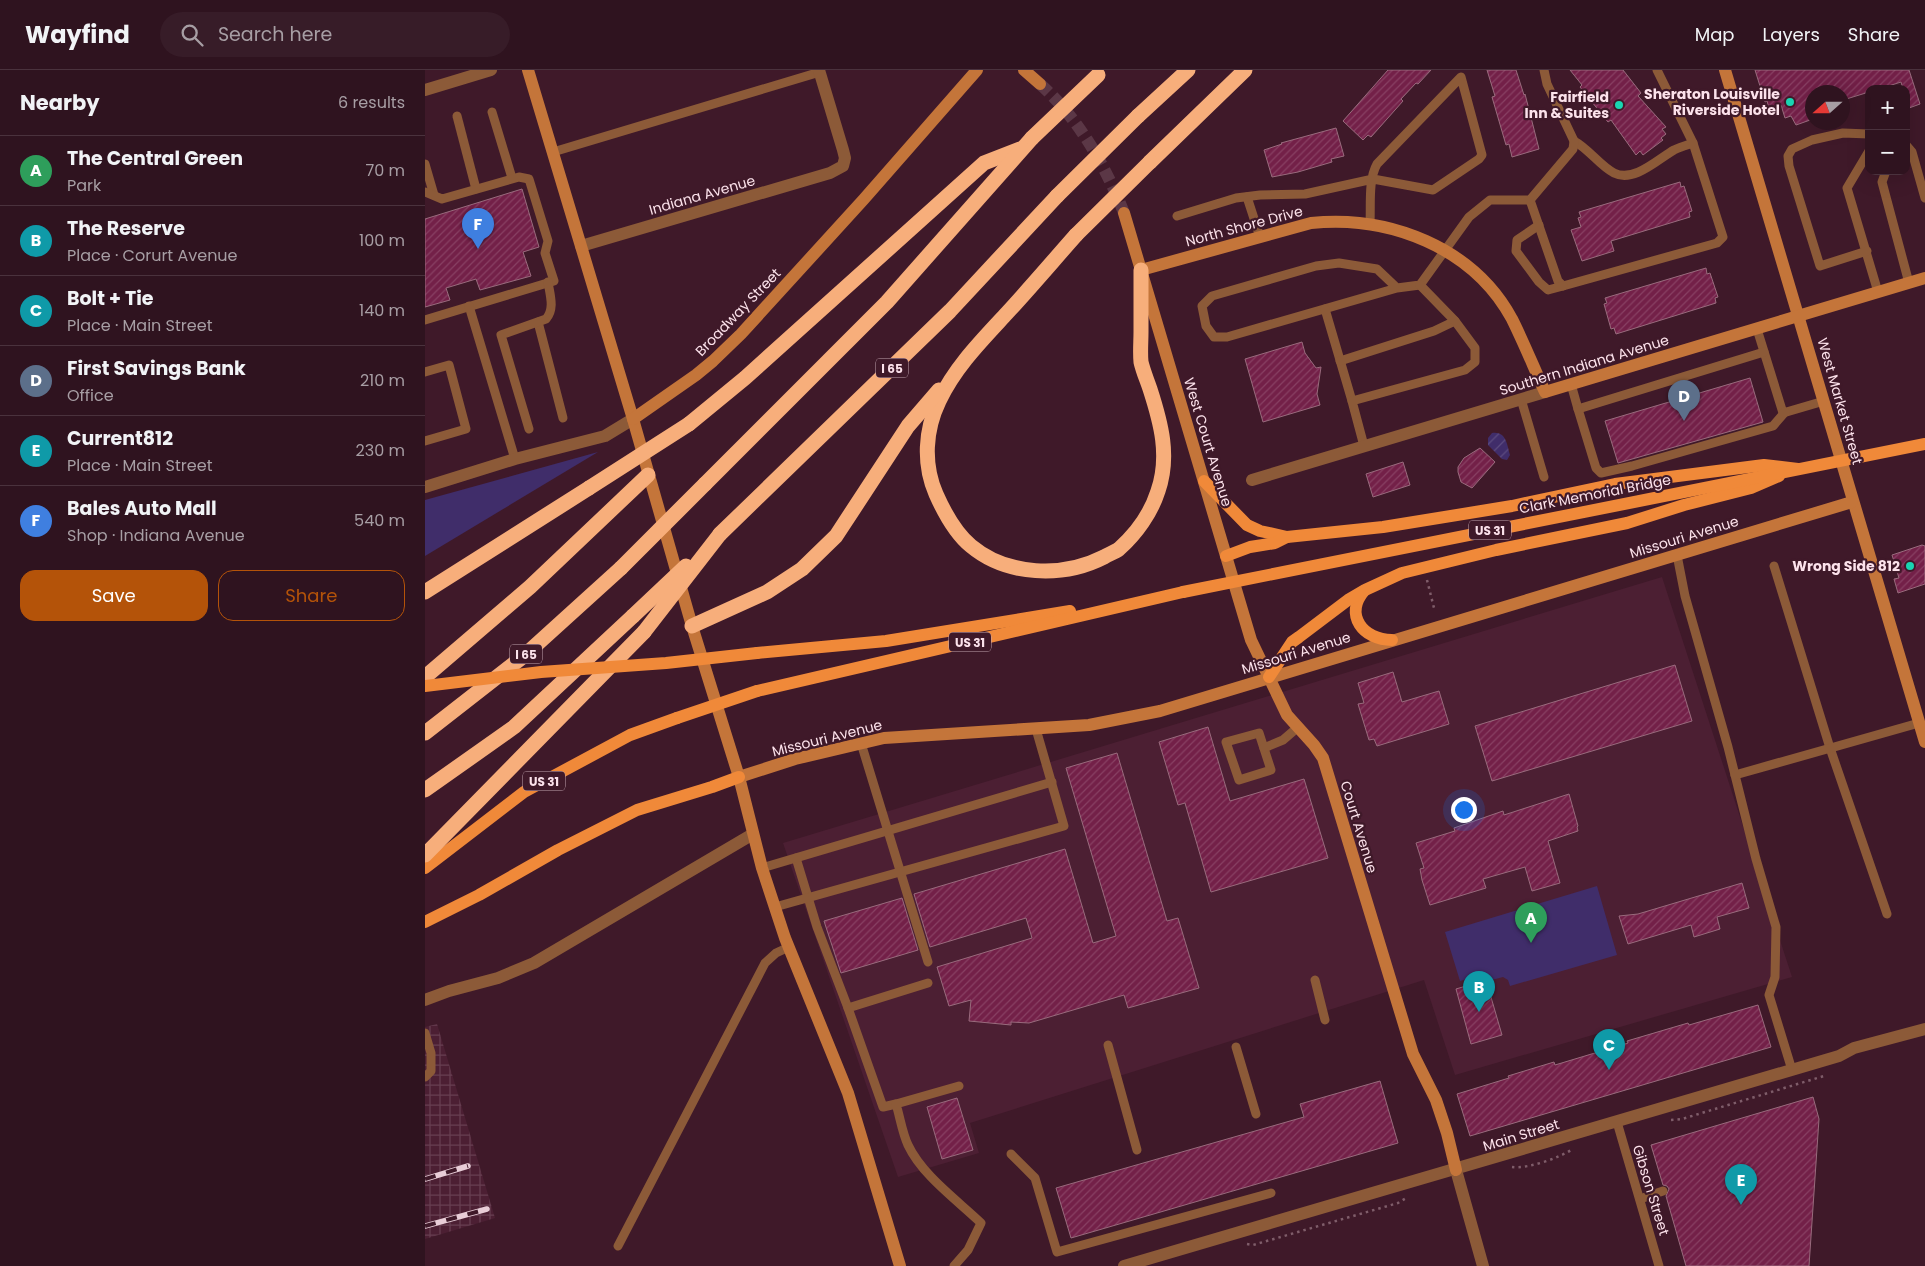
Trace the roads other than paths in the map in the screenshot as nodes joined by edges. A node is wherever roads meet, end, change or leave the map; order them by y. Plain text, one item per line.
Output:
1 (491, 70) edge
2 (528, 70) edge
3 (977, 70) edge
4 (1024, 70) edge
5 (1188, 70) edge
6 (1245, 70) edge
7 (1544, 70) edge
8 (1657, 70) edge
9 (1725, 70) edge
10 (819, 71) edge
11 (1100, 73) edge
12 (1040, 84) tunnel mouth
13 (425, 90) edge
14 (492, 112) dead end
15 (457, 116) dead end
16 (1865, 134) edge
17 (1575, 141) junction
18 (1029, 143) junction
19 (1693, 143) junction
20 (1910, 150) edge
21 (553, 152) junction
22 (1865, 158) edge
23 (425, 164) edge
24 (1885, 175) edge
25 (512, 178) junction
26 (1373, 179) junction
27 (476, 189) junction
28 (425, 192) edge
29 (435, 195) junction
30 (1247, 197) junction
31 (1925, 198) edge
32 (1530, 200) junction
33 (1124, 213) tunnel mouth
34 (1177, 216) dead end
35 (1370, 223) junction
36 (1539, 225) junction
37 (1260, 237) junction
38 (581, 246) junction
39 (1445, 251) junction
40 (1867, 251) junction
41 (1141, 270) junction
42 (1925, 278) edge
43 (548, 282) junction
44 (1909, 283) junction
45 (1420, 285) junction
46 (1563, 286) junction
47 (1397, 288) junction
48 (1878, 292) junction
49 (469, 306) junction
50 (1325, 309) junction
51 (1799, 316) junction
52 (425, 320) edge
53 (1455, 321) junction
54 (538, 322) junction
55 (1757, 329) junction
56 (979, 343) junction
57 (1764, 352) junction
58 (1340, 361) junction
59 (425, 372) edge
60 (1571, 384) junction
61 (1545, 392) junction
62 (1521, 399) junction
63 (1352, 401) junction
64 (1824, 401) junction
65 (1578, 409) junction
66 (1785, 412) junction
67 (563, 418) dead end
68 (633, 419) junction
69 (529, 429) dead end
70 (425, 441) edge
71 (1925, 444) edge
72 (1364, 446) junction
73 (515, 459) junction
74 (1798, 468) junction
75 (648, 475) junction
76 (1544, 477) dead end
77 (1252, 480) dead end
78 (1204, 481) junction
79 (425, 487) edge
80 (1852, 502) junction
81 (720, 534) junction
82 (1287, 537) junction
83 (1677, 555) junction
84 (1226, 556) junction
85 (1774, 566) dead end
86 (1365, 590) junction
87 (425, 592) edge
88 (1183, 592) junction
89 (692, 626) junction
90 (1392, 640) junction
91 (425, 677) edge
92 (1269, 677) junction
93 (425, 686) edge
94 (1919, 723) junction
95 (1297, 728) junction
96 (1036, 729) junction
97 (425, 733) edge
98 (1925, 742) edge
99 (861, 743) junction
100 (1264, 748) junction
101 (1830, 748) junction
102 (1735, 775) junction
103 (739, 777) junction
104 (1052, 782) junction
105 (425, 790) edge
106 (887, 831) junction
107 (753, 834) junction
108 (425, 855) edge
109 (797, 858) junction
110 (425, 868) edge
111 (763, 868) junction
112 (900, 872) junction
113 (809, 898) junction
114 (775, 907) junction
115 (1887, 914) dead end
116 (425, 922) edge
117 (789, 947) junction
118 (927, 962) dead end
119 (1315, 980) dead end
120 (927, 983) dead end
121 (425, 1000) edge
122 (848, 1008) junction
123 (1325, 1020) dead end
124 (1925, 1028) edge
125 (425, 1033) edge
126 (1108, 1045) dead end
127 (1236, 1047) dead end
128 (1793, 1070) junction
129 (425, 1077) edge
130 (959, 1086) dead end
131 (896, 1104) junction
132 (1256, 1114) dead end
133 (1617, 1122) junction
134 (1137, 1150) dead end
135 (1011, 1154) dead end
136 (1456, 1170) junction
137 (1271, 1192) dead end
138 (1663, 1192) dead end
139 (1640, 1199) junction
140 (618, 1246) dead end
141 (900, 1266) edge
142 (954, 1266) edge
143 (1124, 1266) edge
144 (1483, 1266) edge
145 (1659, 1266) edge

1 - 13 street
2 - 21 street
3 - 68 street, Broadway Street
4 - 12 street
5 - 81 highway, I 65, bridge
6 - 56 highway, bridge
7 - 17 lane
8 - 19 lane
9 - 51 street, West Market Street
10 - 21 lane
10 - 38 street, Indiana Avenue
11 - 18 highway, I 65, bridge
14 - 25 lane
15 - 27 lane
16 - 40 lane
17 - 19 lane
17 - 32 lane
18 - 87 highway, bridge
18 - 97 highway, I 65, bridge
19 - 46 lane
20 - 31 lane
21 - 38 street
22 - 40 lane
23 - 29 lane
24 - 44 lane
25 - 27 lane
25 - 43 lane
26 - 26 lane
26 - 30 lane
26 - 35 lane
27 - 29 lane
28 - 29 lane
30 - 34 lane
30 - 37 lane
32 - 36 lane
32 - 39 lane
33 - 41 street, West Court Avenue
35 - 37 street, North Shore Drive
35 - 39 street, North Shore Drive
36 - 46 lane
36 - 46 lane
37 - 41 street, North Shore Drive
38 - 68 street
39 - 45 lane
39 - 61 street, North Shore Drive
40 - 48 lane
41 - 56 highway
41 - 78 street, West Court Avenue
42 - 44 street, Southern Indiana Avenue
43 - 49 lane
43 - 54 lane
44 - 48 street, Southern Indiana Avenue
45 - 47 lane
45 - 53 lane
47 - 50 lane
47 - 50 lane
48 - 51 street, Southern Indiana Avenue
49 - 52 lane
49 - 73 lane
50 - 58 lane
51 - 55 street, Southern Indiana Avenue
51 - 64 street, West Market Street
53 - 58 lane
53 - 63 lane
54 - 67 lane
54 - 69 lane
55 - 57 lane
55 - 60 street, Southern Indiana Avenue
56 - 89 highway
57 - 65 lane
57 - 66 lane
58 - 63 lane
59 - 70 lane
60 - 61 street, Southern Indiana Avenue
60 - 65 lane
61 - 62 street, Southern Indiana Avenue
62 - 72 street, Southern Indiana Avenue
62 - 76 lane
63 - 72 lane
64 - 66 lane
64 - 80 street, West Market Street
65 - 66 lane
68 - 73 street, Broadway Street
68 - 75 street
71 - 74 main road, Clark Memorial Bridge / US 31, bridge
72 - 77 street, Southern Indiana Avenue
73 - 79 street, Broadway Street
74 - 82 main road
74 - 86 main road, bridge
74 - 88 main road, Clark Memorial Bridge / US 31, bridge
75 - 89 street
75 - 91 highway
78 - 82 main road
78 - 84 street, West Court Avenue
80 - 83 street, Missouri Avenue
80 - 94 street, West Market Street
81 - 105 highway, I 65, bridge
81 - 108 highway, bridge
82 - 84 main road
83 - 90 street, Missouri Avenue
83 - 102 lane
84 - 92 street, West Court Avenue
85 - 101 lane
86 - 90 main road
86 - 92 main road
88 - 93 main road, US 31, bridge
88 - 110 main road, US 31, bridge
89 - 103 street
90 - 92 street, Missouri Avenue
92 - 95 street, Court Avenue
92 - 96 street, Missouri Avenue
94 - 98 street, West Market Street
94 - 101 lane
95 - 100 lane
95 - 136 street, Court Avenue
96 - 99 street, Missouri Avenue
96 - 104 lane
99 - 103 street, Missouri Avenue
99 - 106 lane
100 - 100 lane
101 - 102 lane
101 - 115 lane
102 - 128 lane
103 - 107 street
103 - 116 main road
104 - 106 lane
104 - 112 lane
106 - 109 lane
106 - 112 lane
107 - 111 street
107 - 121 street
109 - 111 lane
109 - 113 lane
111 - 114 street
112 - 113 lane
112 - 118 lane
113 - 114 lane
113 - 122 lane
114 - 117 street
117 - 140 lane
117 - 141 street
119 - 123 lane
120 - 122 lane
122 - 131 lane
124 - 128 street, Main Street
125 - 129 lane
126 - 134 lane
127 - 132 lane
128 - 133 street, Main Street
130 - 131 lane
131 - 142 lane
133 - 136 street, Main Street
133 - 139 lane, Gibson Street
135 - 137 lane
136 - 143 street, Main Street
136 - 144 street
138 - 139 lane
139 - 145 lane, Gibson Street

